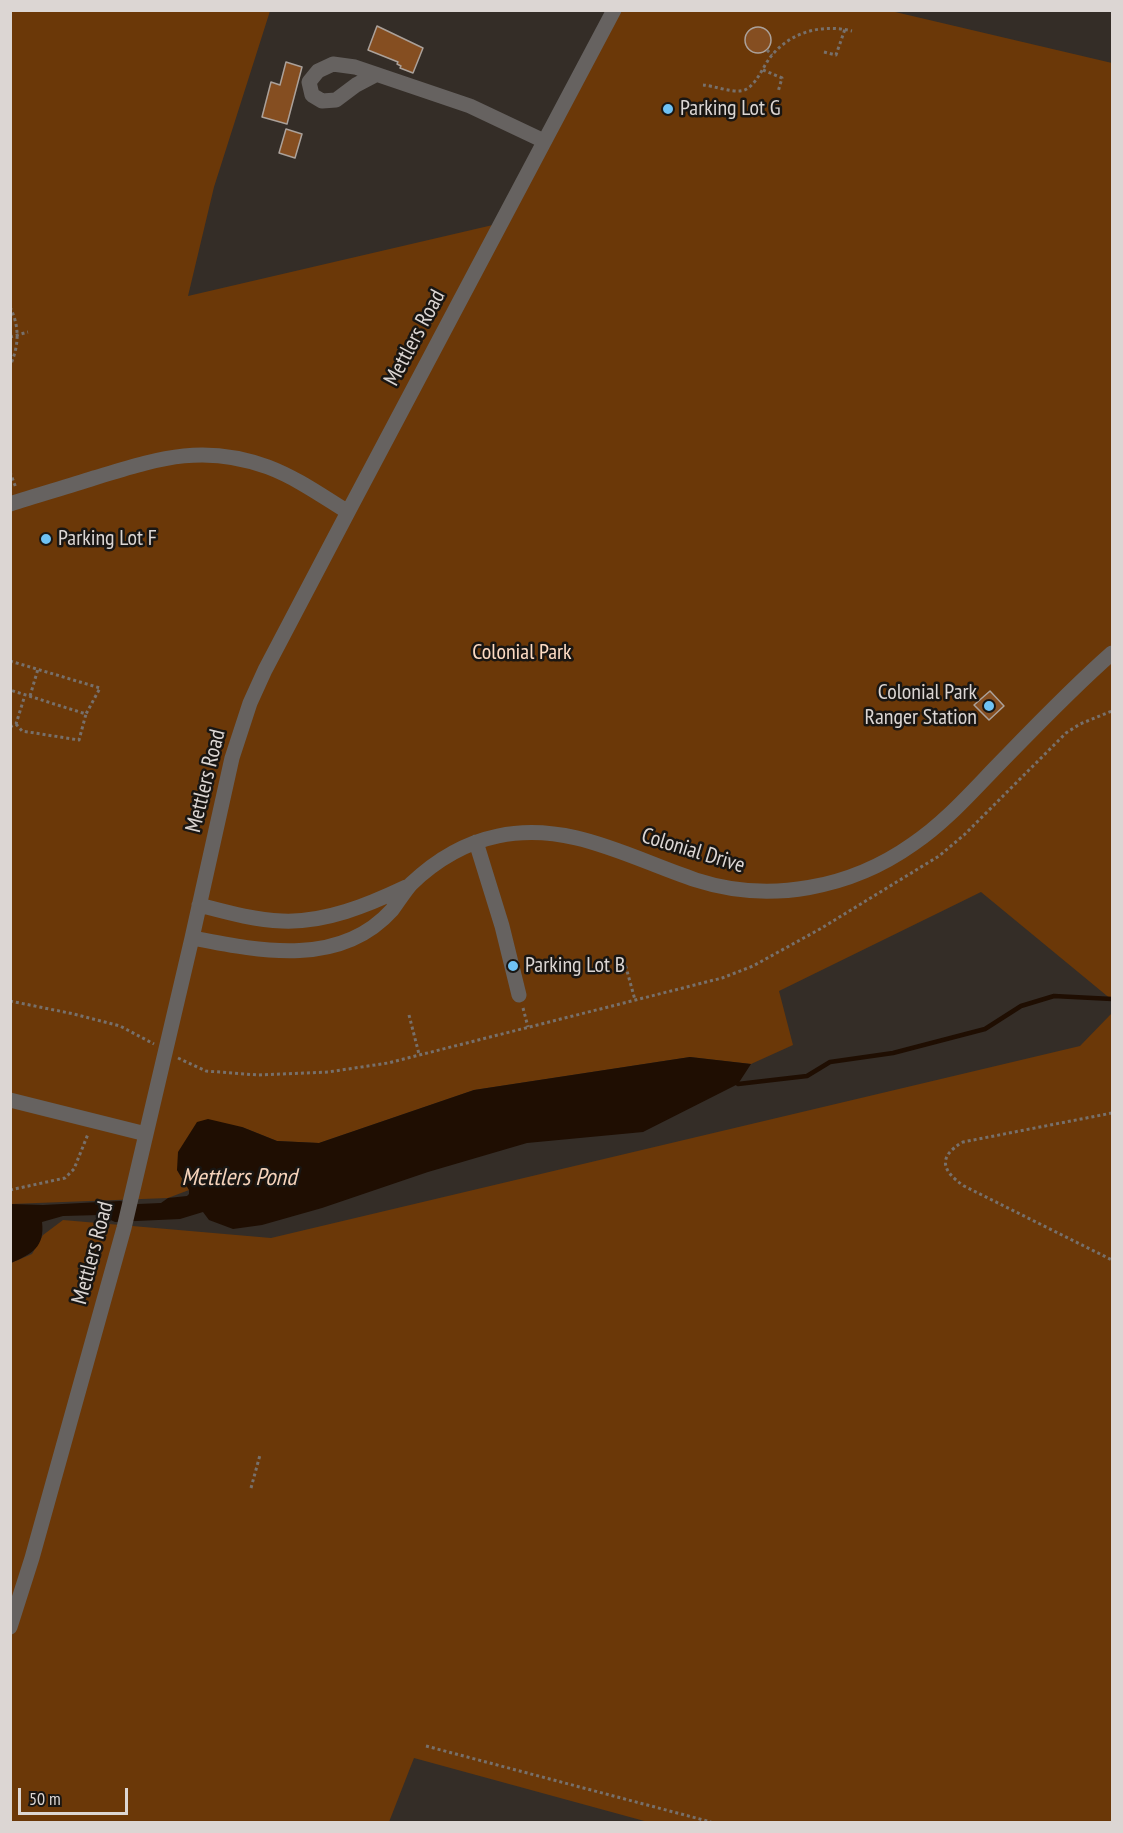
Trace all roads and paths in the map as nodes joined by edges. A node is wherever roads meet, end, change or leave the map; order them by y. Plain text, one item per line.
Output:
1 (614, 10) edge
2 (844, 30) junction
3 (852, 32) dead end
4 (767, 50) dead end
5 (825, 52) dead end
6 (772, 55) junction
7 (763, 70) junction
8 (375, 75) dead end
9 (704, 85) dead end
10 (778, 92) dead end
11 (544, 141) junction
12 (10, 307) edge
13 (28, 332) dead end
14 (18, 335) junction
15 (10, 337) edge
16 (15, 355) junction
17 (10, 359) edge
18 (10, 366) edge
19 (10, 504) edge
20 (348, 512) junction
21 (1113, 653) edge
22 (10, 661) edge
23 (38, 669) junction
24 (10, 690) edge
25 (27, 696) junction
26 (1113, 711) edge
27 (86, 714) junction
28 (16, 724) junction
29 (10, 727) edge
30 (476, 842) junction
31 (409, 886) junction
32 (199, 905) junction
33 (192, 938) junction
34 (624, 960) dead end
35 (519, 995) joint
36 (635, 1000) junction
37 (10, 1001) edge
38 (409, 1015) dead end
39 (528, 1027) junction
40 (157, 1046) dead end
41 (419, 1054) junction
42 (173, 1055) dead end
43 (10, 1100) edge
44 (1113, 1113) edge
45 (93, 1121) junction
46 (146, 1134) junction
47 (10, 1190) edge
48 (1113, 1260) edge
49 (260, 1455) dead end
50 (251, 1488) dead end
51 (10, 1627) edge
52 (426, 1746) dead end
53 (711, 1822) edge

1 - 11 street, Mettlers Road
2 - 3 path
2 - 5 path
2 - 6 path
4 - 6 path
6 - 7 path
7 - 9 path
7 - 10 path
8 - 11 street
11 - 20 street, Mettlers Road
12 - 14 path
13 - 14 path
14 - 15 path
14 - 16 path
16 - 17 path
16 - 18 path
19 - 20 street
20 - 32 street, Mettlers Road
21 - 30 street, Colonial Drive
22 - 23 path
23 - 25 path
23 - 27 path
24 - 25 path
25 - 27 path
25 - 28 path
26 - 36 path
27 - 28 path
28 - 29 path
30 - 31 street, Colonial Drive
30 - 35 street
31 - 32 street, Colonial Drive
31 - 33 street, Colonial Drive
32 - 33 street, Mettlers Road
33 - 46 street, Mettlers Road
34 - 36 path
35 - 39 path
36 - 39 path
37 - 40 path
38 - 41 path
39 - 41 path
41 - 42 path
43 - 45 street
44 - 48 path
45 - 46 street
45 - 47 path
46 - 51 street, Mettlers Road
49 - 50 path
52 - 53 path

